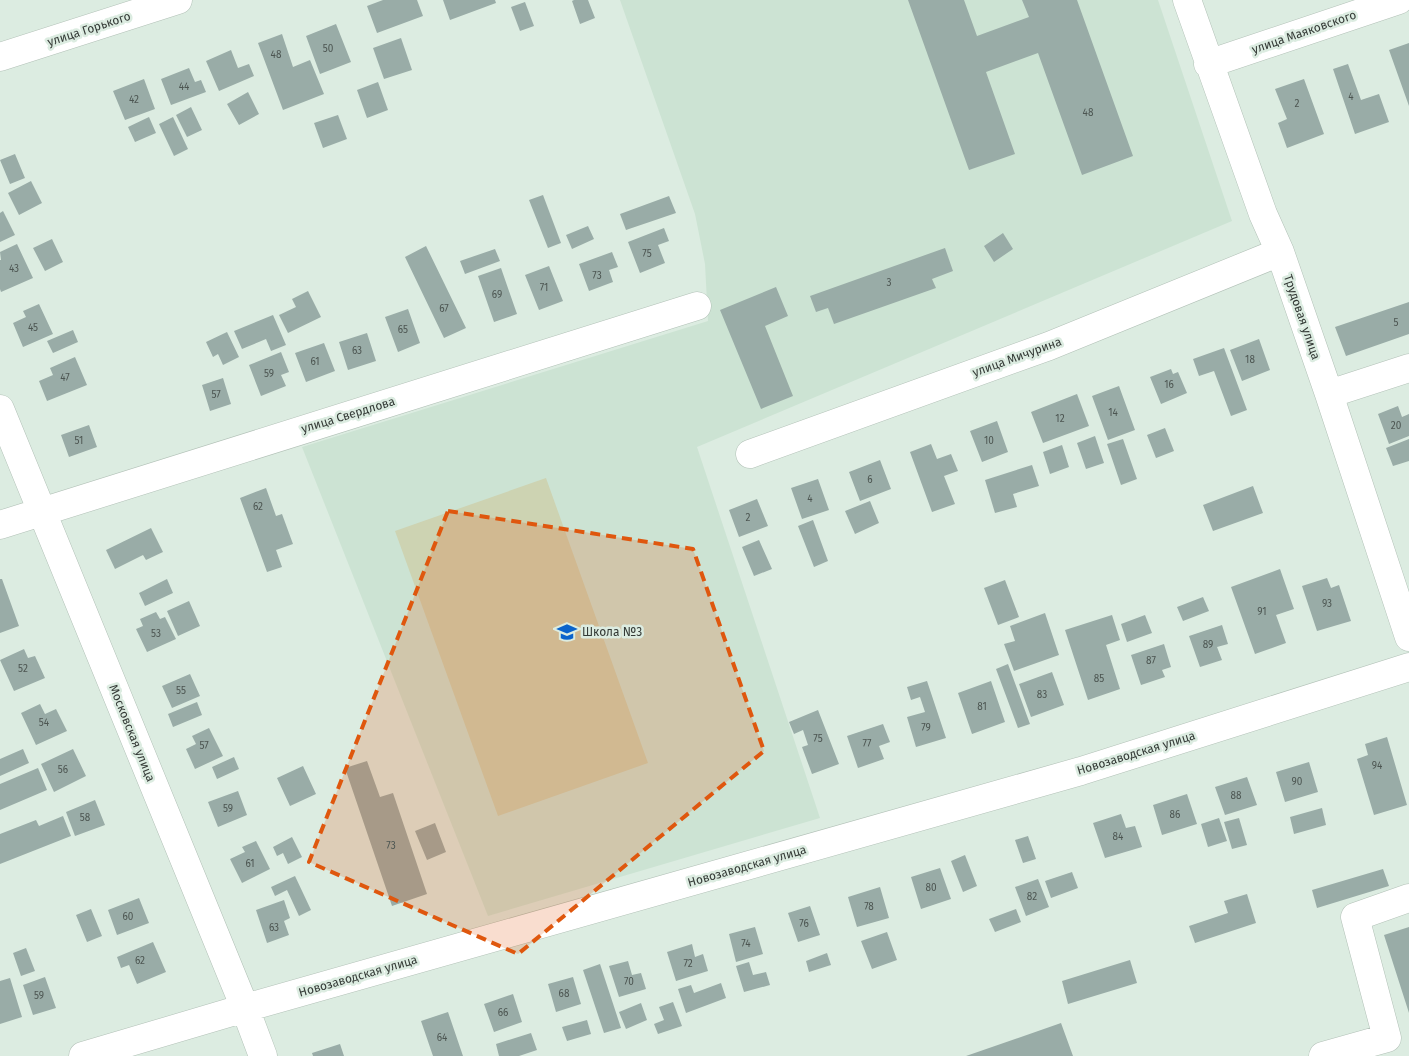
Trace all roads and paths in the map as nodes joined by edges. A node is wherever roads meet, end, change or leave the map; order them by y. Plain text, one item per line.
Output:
1 (178, 0) edge
2 (1187, 0) edge
3 (1399, 0) edge
4 (0, 57) edge
5 (1208, 64) junction
6 (1280, 252) junction
7 (697, 306) dead end
8 (1409, 368) edge
9 (1329, 394) junction
10 (0, 409) edge
11 (750, 454) dead end
12 (40, 511) junction
13 (0, 524) edge
14 (1409, 637) edge
15 (1409, 667) edge
16 (1409, 898) edge
17 (245, 1008) junction
18 (83, 1056) edge
19 (263, 1056) edge
20 (1323, 1056) edge

1 - 4 street, улица Горького
2 - 5 street, Трудовая улица
3 - 5 street, улица Маяковского
5 - 6 street, Трудовая улица
6 - 9 street, Трудовая улица
6 - 11 street, улица Мичурина
7 - 12 street, улица Свердлова
8 - 9 street
9 - 14 street, Трудовая улица
10 - 12 street, Московская улица
12 - 13 street, улица Свердлова
12 - 17 street, Московская улица
15 - 17 street, Новозаводская улица
16 - 20 street
17 - 18 street, Новозаводская улица
17 - 19 street, Московская улица

